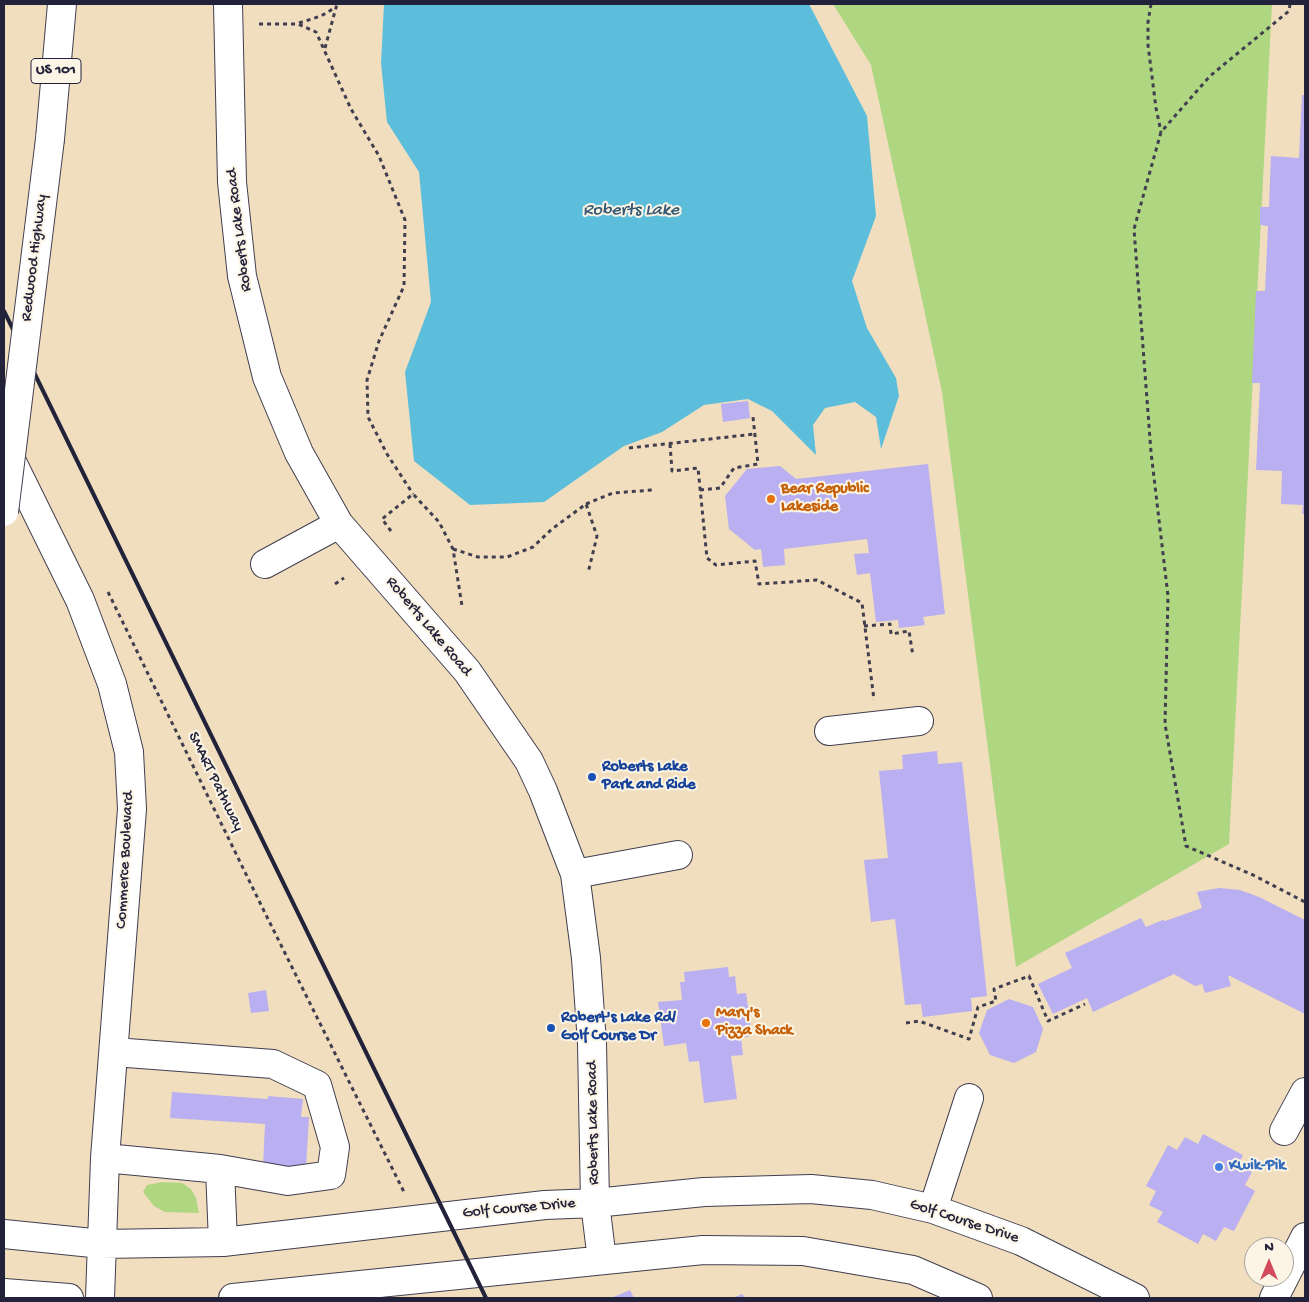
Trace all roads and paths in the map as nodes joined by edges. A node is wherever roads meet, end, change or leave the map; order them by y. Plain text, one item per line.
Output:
1 (62, 4) edge
2 (228, 4) edge
3 (1151, 4) edge
4 (1290, 4) edge
5 (336, 5) edge
6 (259, 24) dead end
7 (298, 24) junction
8 (324, 49) junction
9 (1161, 132) junction
10 (753, 417) dead end
11 (755, 434) junction
12 (670, 444) junction
13 (4, 446) edge
14 (629, 448) dead end
15 (652, 490) dead end
16 (700, 490) junction
17 (413, 494) junction
18 (586, 504) junction
19 (4, 512) edge
20 (339, 524) junction
21 (391, 531) dead end
22 (453, 550) junction
23 (265, 564) dead end
24 (588, 573) dead end
25 (344, 578) dead end
26 (335, 584) dead end
27 (107, 590) dead end
28 (462, 606) dead end
29 (864, 626) junction
30 (913, 656) dead end
31 (874, 708) dead end
32 (919, 721) dead end
33 (829, 731) dead end
34 (678, 854) dead end
35 (575, 874) junction
36 (1305, 902) edge
37 (1085, 1004) dead end
38 (906, 1023) dead end
39 (114, 1052) junction
40 (1305, 1092) edge
41 (969, 1098) dead end
42 (1284, 1131) dead end
43 (105, 1158) junction
44 (220, 1169) junction
45 (407, 1196) dead end
46 (595, 1202) junction
47 (934, 1209) junction
48 (4, 1234) edge
49 (1305, 1237) edge
50 (223, 1242) junction
51 (102, 1244) junction
52 (602, 1260) junction
53 (402, 1290) edge
54 (4, 1293) edge
55 (69, 1298) edge
56 (100, 1298) edge
57 (233, 1298) edge
58 (978, 1298) edge
59 (1135, 1298) edge
60 (1274, 1298) edge

1 - 19 main road, Redwood Highway / US 101, bridge
2 - 20 main road, Roberts Lake Road
3 - 9 path
4 - 9 path
5 - 7 path
5 - 8 path
6 - 7 path
7 - 8 path
8 - 17 path
9 - 36 path
10 - 11 path
11 - 12 path
11 - 16 path
12 - 14 path
12 - 16 path
13 - 39 main road, Commerce Boulevard
15 - 18 path
16 - 29 path
17 - 21 path
17 - 22 path
18 - 22 path
18 - 24 path
20 - 23 main road
20 - 35 main road, Roberts Lake Road
22 - 28 path
25 - 26 path
27 - 45 path, SMART Pathway
29 - 30 path
29 - 31 path
32 - 33 main road
34 - 35 main road
35 - 46 main road, Roberts Lake Road
37 - 38 path
39 - 43 main road, Commerce Boulevard
39 - 44 main road
40 - 42 main road
41 - 47 main road
43 - 44 main road
43 - 51 main road, Commerce Boulevard
44 - 50 main road
46 - 47 main road, Golf Course Drive
46 - 50 main road, Golf Course Drive
46 - 52 main road, Roberts Lake Road
47 - 59 main road, Golf Course Drive
48 - 51 main road, Golf Course Drive
49 - 60 main road
50 - 51 main road, Golf Course Drive
51 - 56 main road, Commerce Boulevard
52 - 53 main road
52 - 58 main road
53 - 57 main road
54 - 55 main road

